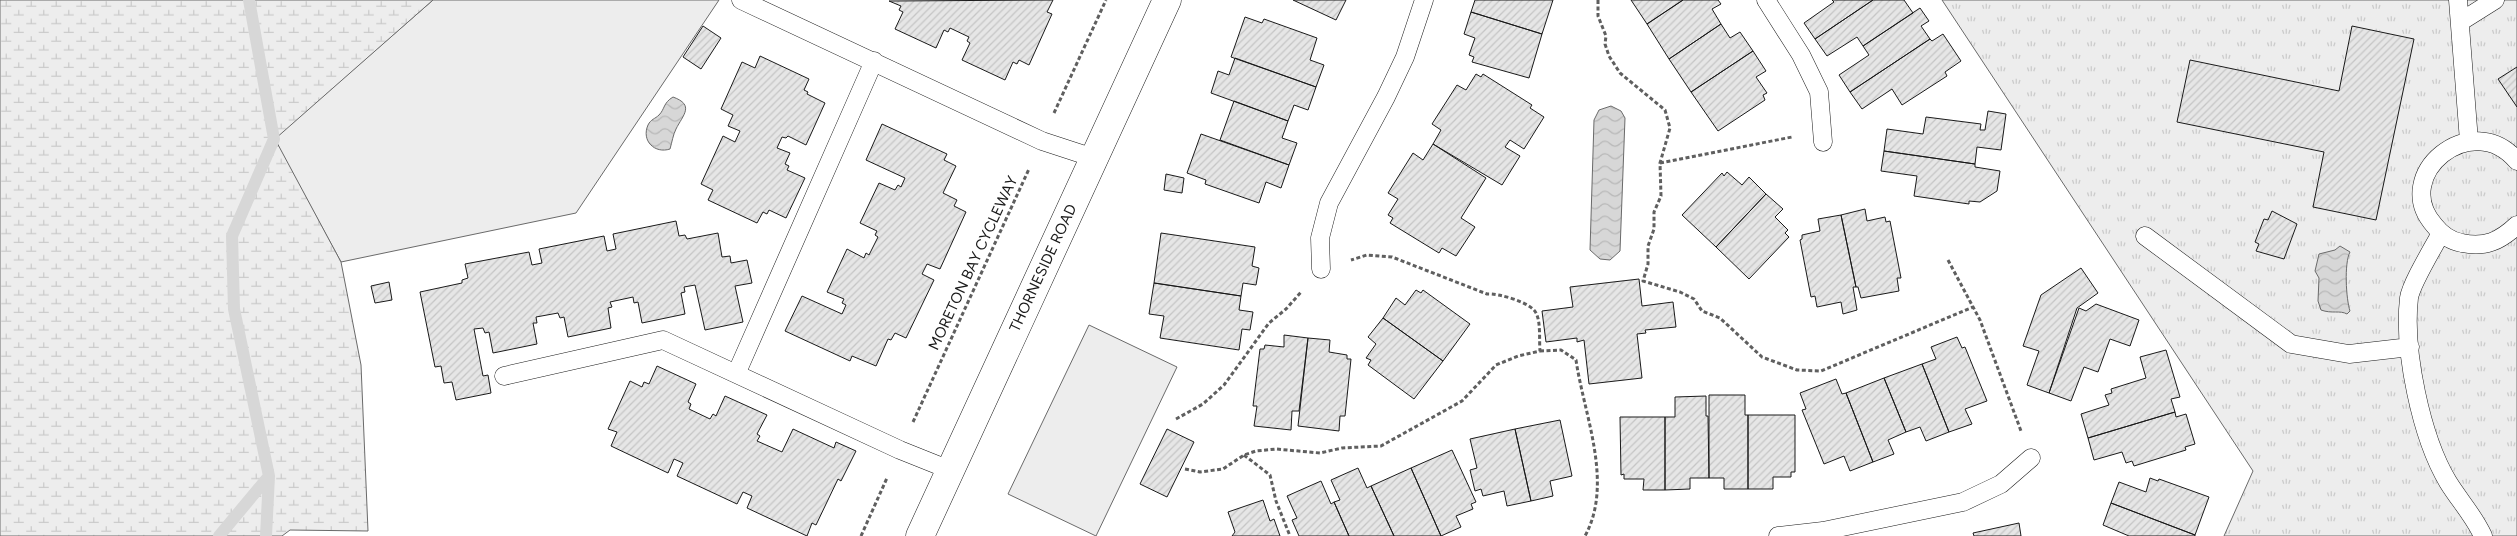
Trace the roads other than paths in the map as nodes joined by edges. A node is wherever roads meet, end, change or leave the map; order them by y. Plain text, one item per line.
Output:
1 (741, 0) edge
2 (1167, 0) edge
3 (1424, 0) edge
4 (1766, 0) edge
5 (2458, 0) edge
6 (2495, 0) edge
7 (2460, 22) junction
8 (874, 61) junction
9 (1823, 136) road end
10 (2468, 141) junction
11 (1094, 158) junction
12 (2517, 161) edge
13 (2517, 225) edge
14 (2441, 233) junction
15 (2145, 236) dead end
16 (1321, 269) road end
17 (2410, 347) junction
18 (737, 372) junction
19 (504, 376) dead end
20 (2031, 458) road end
21 (950, 470) junction
22 (920, 536) edge
23 (1778, 536) edge
24 (2483, 536) edge

1 - 8 lane
2 - 11 street, THORNESIDE ROAD
3 - 16 lane
4 - 9 lane
5 - 7 lane
6 - 7 lane
7 - 10 lane
8 - 11 lane
8 - 18 lane
10 - 12 lane
10 - 14 lane
11 - 21 street, THORNESIDE ROAD
13 - 14 lane
14 - 17 lane
15 - 17 lane
17 - 24 lane
18 - 19 lane
18 - 21 lane
20 - 23 lane
21 - 22 street, THORNESIDE ROAD

